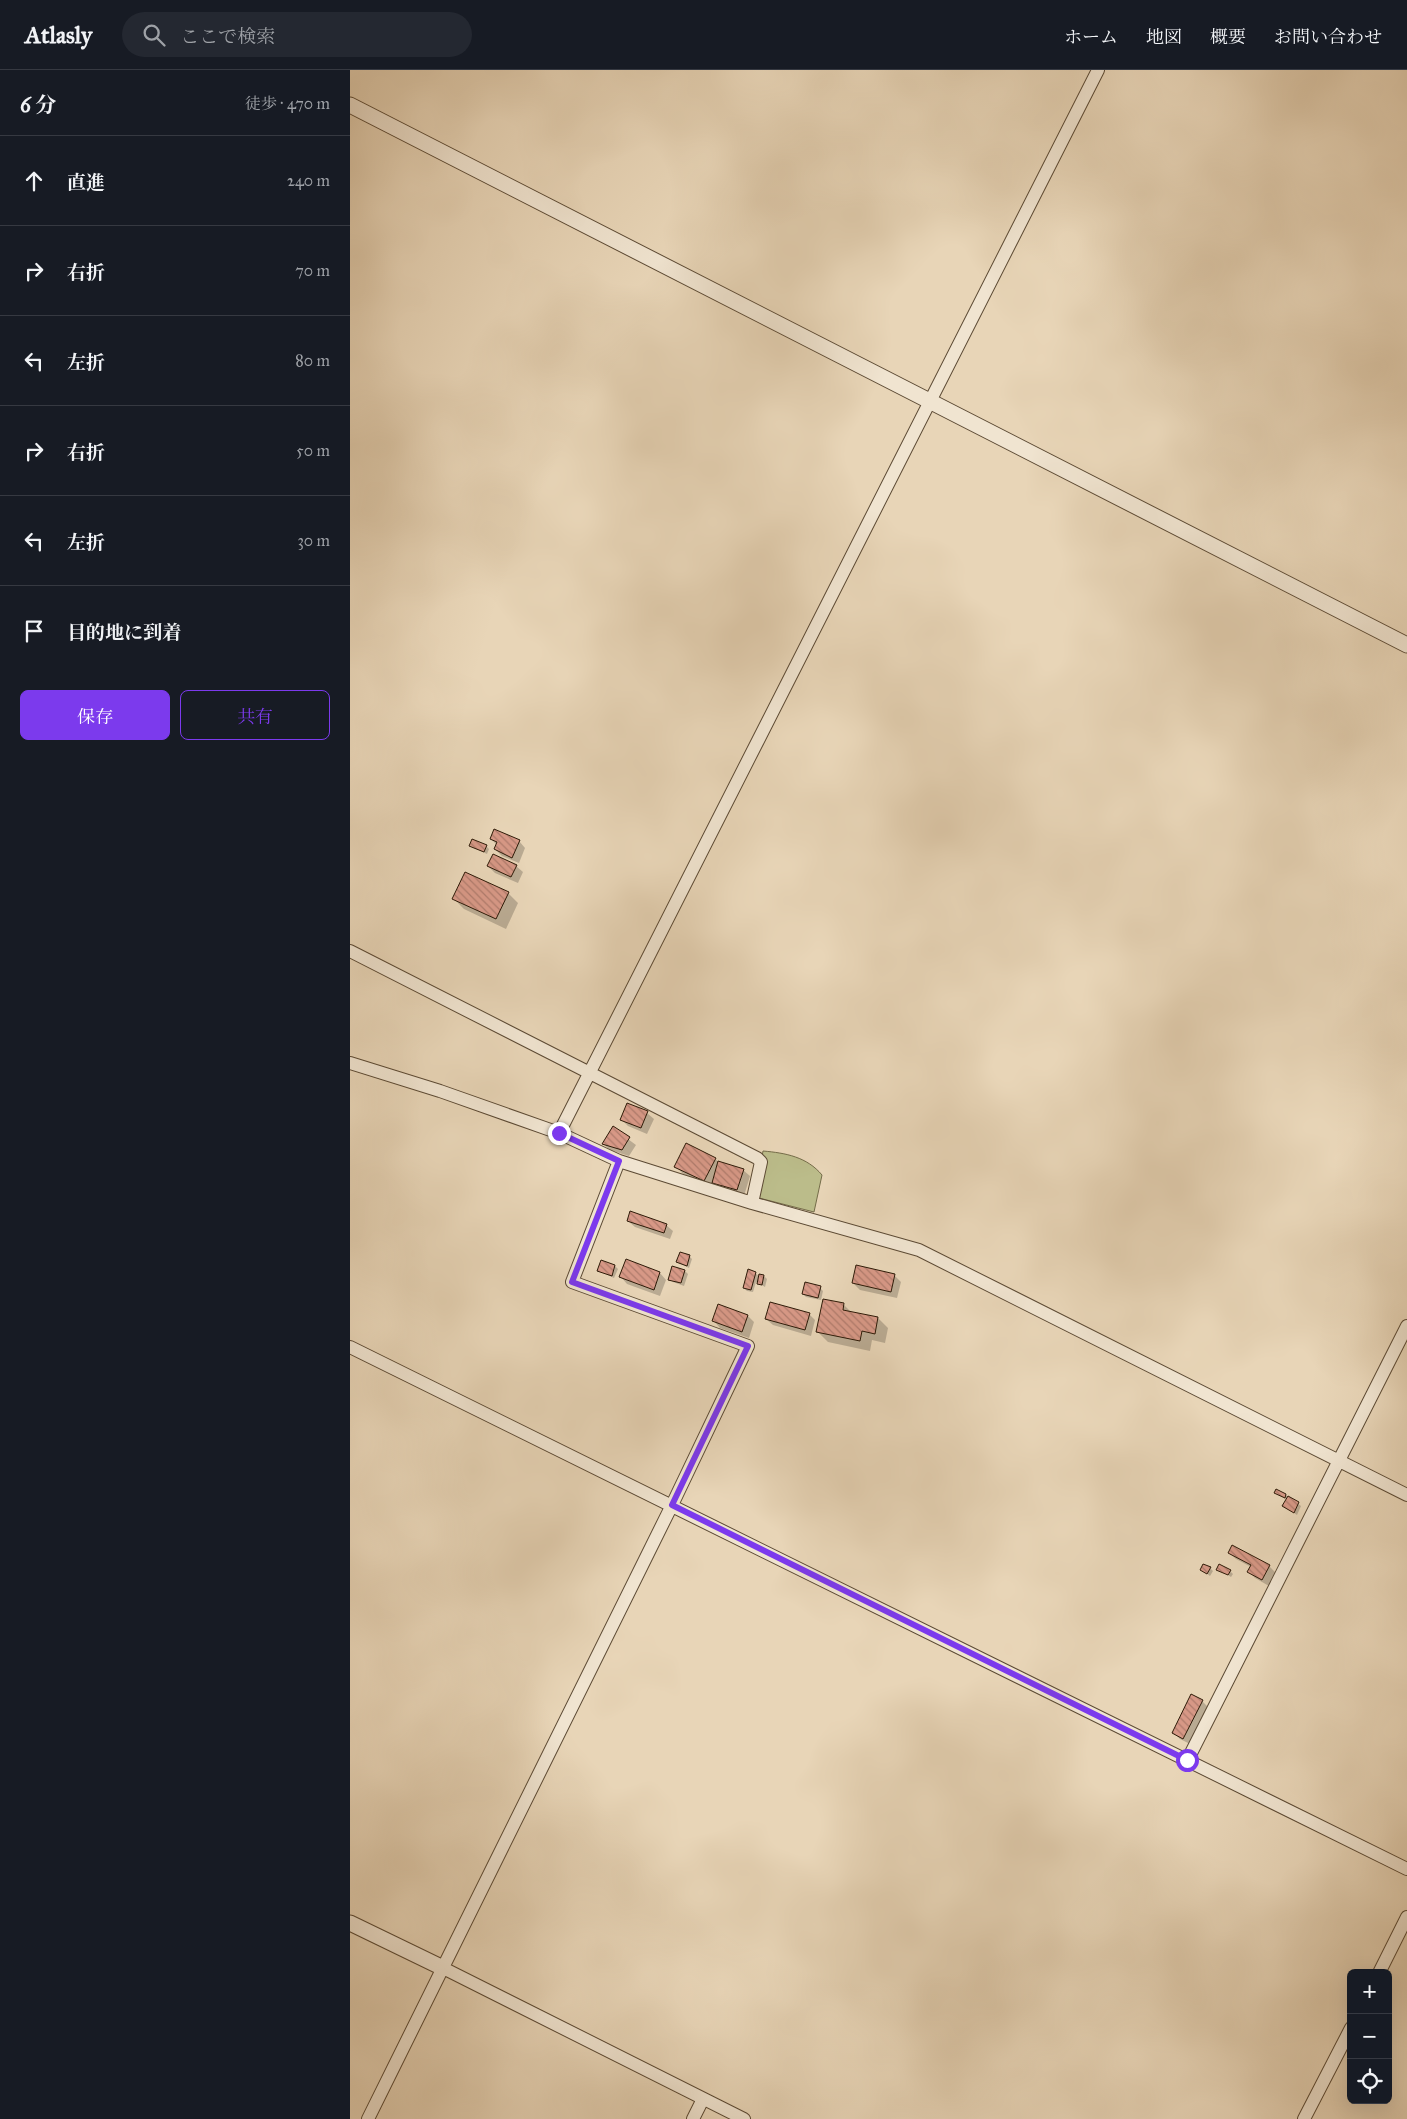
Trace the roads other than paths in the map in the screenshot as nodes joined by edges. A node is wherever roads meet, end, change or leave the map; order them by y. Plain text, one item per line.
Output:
1 (1098, 70) edge
2 (350, 105) edge
3 (930, 401) junction
4 (1407, 645) edge
5 (350, 951) edge
6 (350, 1063) edge
7 (590, 1073) junction
8 (559, 1133) junction
9 (617, 1164) junction
10 (752, 1203) junction
11 (1407, 1326) edge
12 (350, 1347) edge
13 (1340, 1462) junction
14 (1407, 1495) edge
15 (672, 1505) junction
16 (1187, 1760) junction
17 (1407, 1870) edge
18 (1407, 1917) edge
19 (350, 1923) edge
20 (443, 1968) junction
21 (1380, 1969) edge
22 (1347, 2036) edge
23 (703, 2099) junction
24 (368, 2119) edge
25 (693, 2119) edge
26 (744, 2119) edge
27 (1304, 2119) edge

1 - 3 street
2 - 3 street
3 - 4 street
3 - 7 street
5 - 7 street
6 - 8 street
7 - 8 street
7 - 10 street
8 - 9 street
9 - 10 street
9 - 15 street
10 - 13 street
11 - 13 street
12 - 15 street
13 - 14 street
13 - 16 street
15 - 16 street
15 - 20 street
16 - 17 street
18 - 21 street
19 - 20 street
20 - 23 street
20 - 24 street
22 - 27 street
23 - 25 street
23 - 26 street

